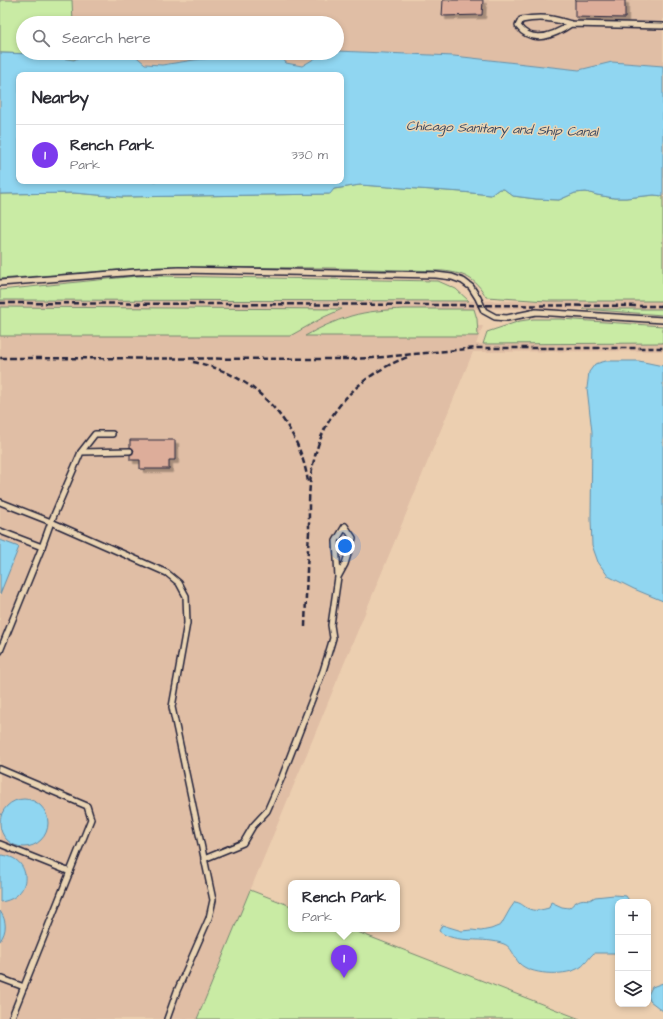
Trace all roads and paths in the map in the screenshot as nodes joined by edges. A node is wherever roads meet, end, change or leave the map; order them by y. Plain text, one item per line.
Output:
1 (571, 24) junction
2 (663, 26) edge
3 (0, 283) edge
4 (663, 320) edge
5 (112, 434) dead end
6 (130, 451) dead end
7 (81, 452) junction
8 (0, 502) edge
9 (51, 522) junction
10 (0, 531) edge
11 (42, 547) junction
12 (338, 577) junction
13 (0, 651) edge
14 (0, 769) edge
15 (0, 844) edge
16 (204, 860) junction
17 (70, 872) junction
18 (0, 978) edge
19 (24, 987) junction
20 (11, 1019) edge
21 (167, 1019) edge

1 - 1 lane
1 - 2 lane
3 - 4 lane
5 - 7 lane
6 - 7 lane
7 - 9 lane
8 - 9 lane
9 - 11 lane
9 - 16 lane
10 - 11 lane
11 - 13 lane
12 - 12 lane
12 - 16 lane
14 - 17 lane
15 - 17 lane
16 - 21 lane
17 - 19 lane
18 - 19 lane
19 - 20 lane

